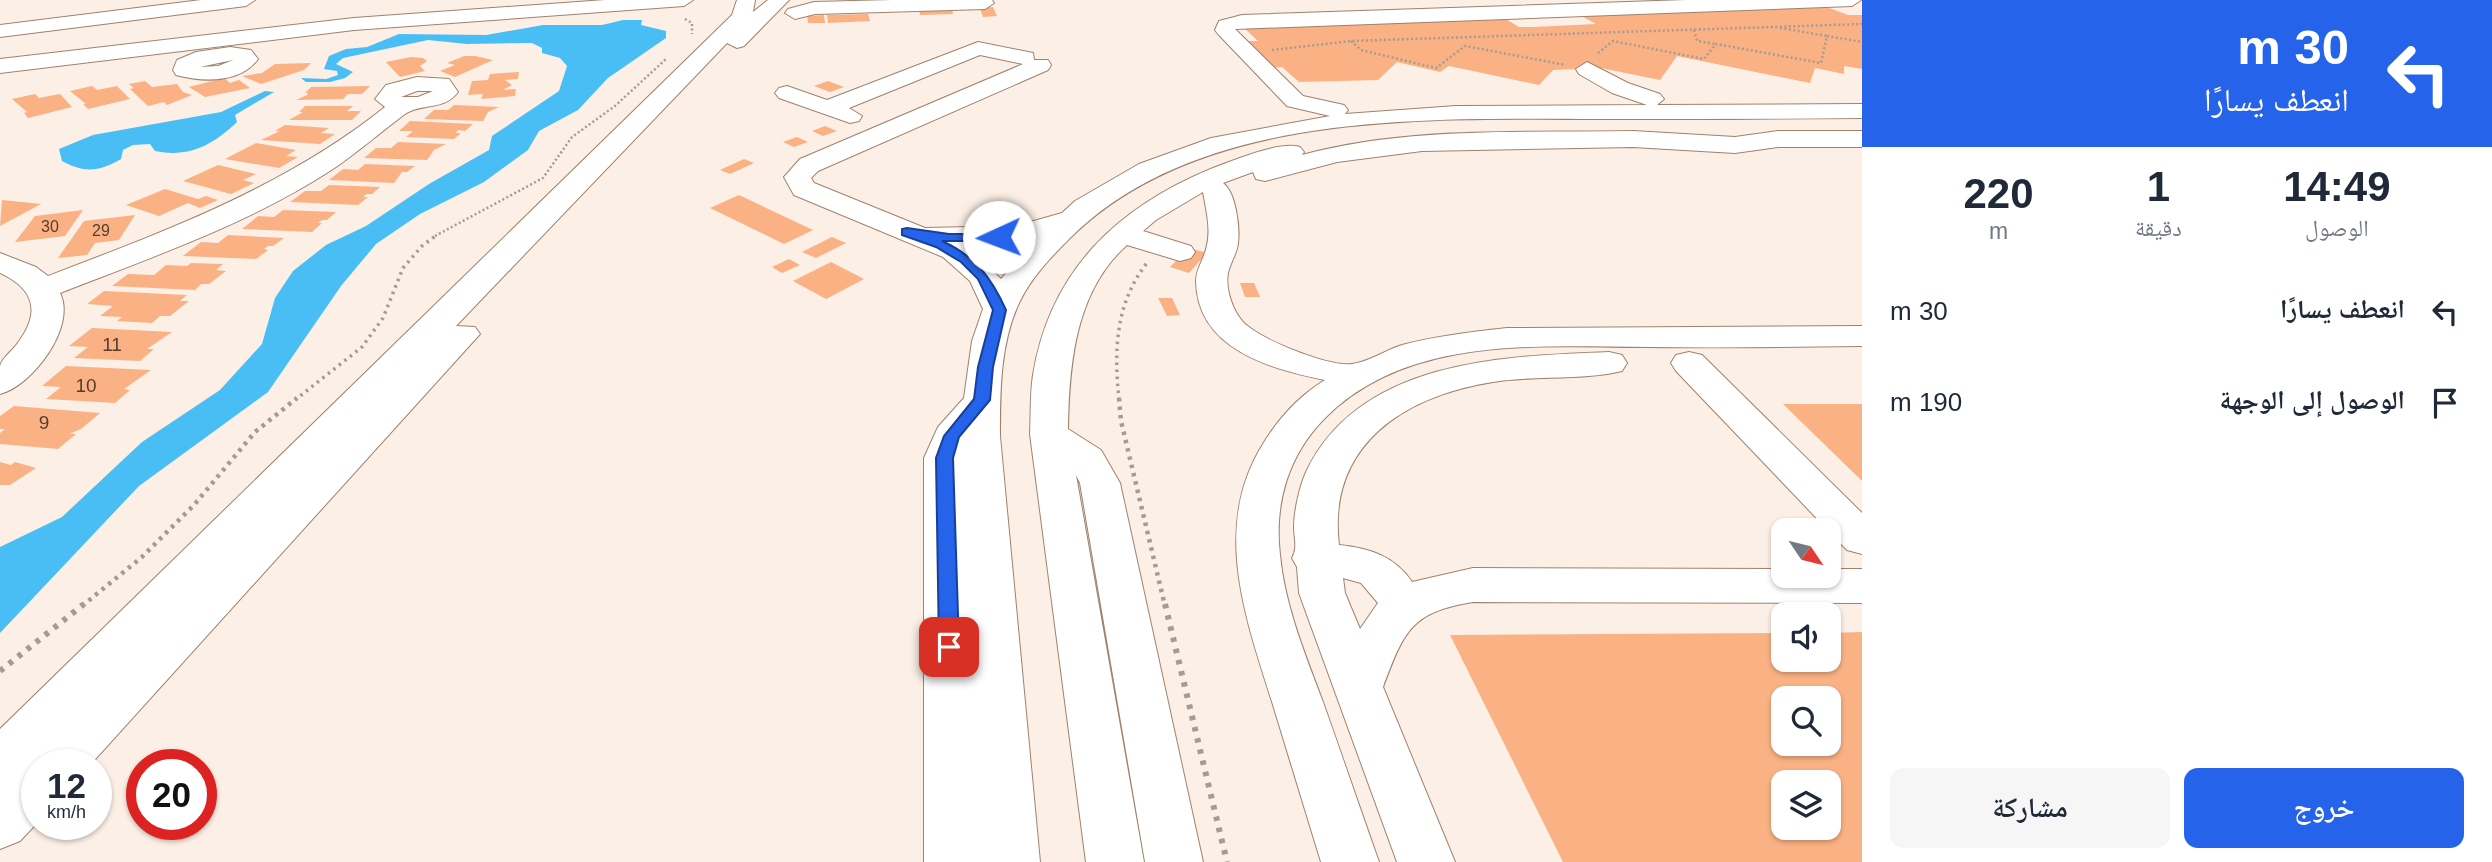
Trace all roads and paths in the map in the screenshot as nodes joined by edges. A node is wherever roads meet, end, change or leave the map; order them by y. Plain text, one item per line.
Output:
1 (246, 0) edge
2 (591, 0) edge
3 (1852, 0) edge
4 (892, 3) edge
5 (985, 3) dead end
6 (758, 4) edge
7 (681, 8) edge
8 (1511, 12) junction
9 (1862, 24) edge
10 (1537, 26) dead end
11 (1769, 27) junction
12 (1694, 30) junction
13 (0, 31) edge
14 (1601, 35) junction
15 (1827, 36) junction
16 (1456, 39) junction
17 (688, 40) dead end
18 (1351, 41) junction
19 (1613, 41) junction
20 (1862, 42) edge
21 (1716, 44) junction
22 (1465, 46) junction
23 (915, 50) dead end
24 (1271, 50) dead end
25 (669, 57) dead end
26 (0, 59) edge
27 (947, 60) junction
28 (1587, 63) junction
29 (186, 65) dead end
30 (0, 66) edge
31 (875, 77) junction
32 (21, 86) dead end
33 (787, 93) dead end
34 (1622, 94) junction
35 (1862, 102) edge
36 (403, 104) dead end
37 (827, 108) junction
38 (1294, 108) junction
39 (934, 111) junction
40 (1862, 111) edge
41 (865, 122) dead end
42 (1862, 128) edge
43 (1206, 133) junction
44 (1249, 137) junction
45 (1862, 139) edge
46 (1216, 190) junction
47 (1109, 192) junction
48 (1182, 192) junction
49 (1069, 220) junction
50 (907, 232) junction
51 (1121, 234) junction
52 (1169, 249) joint
53 (0, 262) edge
54 (45, 288) junction
55 (1000, 310) junction
56 (1862, 336) edge
57 (1689, 363) junction
58 (1862, 363) edge
59 (1358, 376) junction
60 (0, 383) edge
61 (982, 400) junction
62 (1049, 434) junction
63 (1862, 539) edge
64 (1314, 558) junction
65 (1862, 586) edge
66 (1402, 607) junction
67 (0, 671) edge
68 (1358, 688) junction
69 (71, 749) edge
70 (0, 764) edge
71 (21, 800) edge
72 (0, 822) edge
73 (953, 862) edge
74 (1011, 862) edge
75 (1115, 862) edge
76 (1174, 862) edge
77 (1227, 862) edge
78 (1350, 862) edge
79 (1426, 862) edge

1 - 13 street
2 - 26 street
3 - 8 street
4 - 5 street
4 - 6 street
6 - 69 street
6 - 70 street
7 - 17 path
7 - 30 street
8 - 10 street
8 - 38 street
9 - 11 path
11 - 12 path
11 - 15 path
12 - 14 path
12 - 21 path
14 - 16 path
14 - 19 path
15 - 20 path
15 - 21 path
16 - 18 path
16 - 22 path
18 - 22 path
18 - 24 path
19 - 21 path
19 - 28 path
22 - 28 path
23 - 27 street
25 - 67 path
27 - 31 street
27 - 39 street
28 - 34 street
29 - 32 street
31 - 37 street
31 - 39 street
33 - 37 street
34 - 35 street
34 - 38 street
36 - 54 street
37 - 41 street
38 - 43 street
39 - 50 street
40 - 44 street
42 - 48 street
43 - 44 street
43 - 47 street
44 - 47 street
45 - 46 street
46 - 48 street
46 - 59 street
47 - 49 street
48 - 51 street
49 - 50 street
49 - 55 street
50 - 55 street
51 - 52 street
51 - 62 street
52 - 77 path
53 - 54 street
54 - 60 street
55 - 61 street
56 - 59 street
57 - 58 street
57 - 63 street
57 - 64 street
59 - 78 street
61 - 73 street
61 - 74 street
62 - 75 street
62 - 76 street
64 - 66 street
64 - 68 street
65 - 66 street
66 - 68 street
68 - 79 street
71 - 72 street

